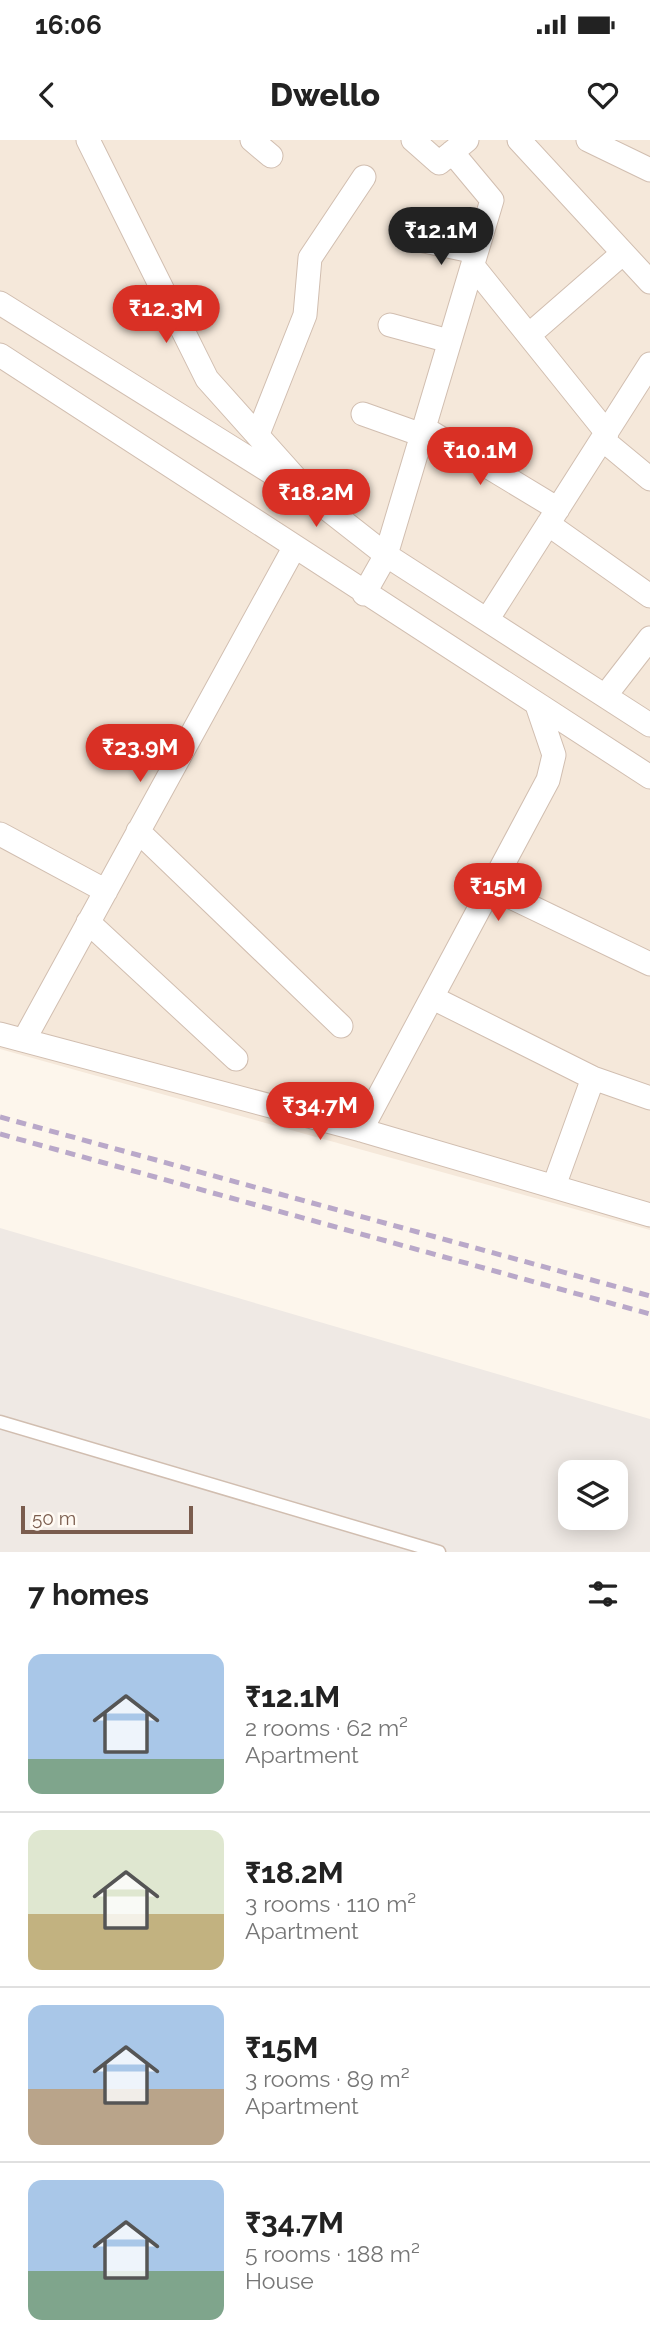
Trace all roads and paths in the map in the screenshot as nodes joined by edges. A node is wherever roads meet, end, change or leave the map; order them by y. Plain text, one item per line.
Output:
1 (88, 140) edge
2 (252, 140) edge
3 (413, 140) edge
4 (519, 140) edge
5 (588, 140) edge
6 (460, 146) edge
7 (271, 156) dead end
8 (650, 170) edge
9 (364, 177) dead end
10 (415, 239) dead end
11 (623, 253) junction
12 (475, 259) junction
13 (650, 282) edge
14 (0, 303) edge
15 (390, 325) dead end
16 (529, 335) junction
17 (449, 341) junction
18 (0, 355) edge
19 (649, 367) edge
20 (363, 414) dead end
21 (423, 432) junction
22 (258, 434) junction
23 (605, 436) junction
24 (650, 479) edge
25 (317, 501) junction
26 (553, 517) junction
27 (294, 548) junction
28 (386, 555) junction
29 (364, 594) junction
30 (650, 596) edge
31 (487, 620) junction
32 (650, 638) edge
33 (605, 696) junction
34 (537, 705) junction
35 (650, 725) edge
36 (650, 777) edge
37 (138, 831) junction
38 (0, 834) edge
39 (492, 888) junction
40 (106, 891) junction
41 (88, 922) junction
42 (650, 964) edge
43 (433, 998) junction
44 (341, 1026) dead end
45 (0, 1034) edge
46 (23, 1040) junction
47 (236, 1059) dead end
48 (593, 1078) junction
49 (650, 1098) edge
50 (361, 1130) junction
51 (554, 1186) junction
52 (650, 1214) edge
53 (0, 1422) edge
54 (439, 1552) edge

1 - 22 street
2 - 7 street
3 - 6 street
4 - 11 street
5 - 8 street
6 - 12 street
9 - 22 street
10 - 12 street
11 - 13 street
11 - 16 street
12 - 16 street
12 - 17 street
14 - 25 street
15 - 17 street
16 - 23 street
17 - 21 street
18 - 27 street
19 - 23 street
20 - 21 street
21 - 26 street
21 - 28 street
22 - 25 street
23 - 24 street
23 - 26 street
25 - 28 street
26 - 30 street
26 - 31 street
27 - 29 street
27 - 37 street
28 - 29 street
28 - 31 street
29 - 34 street
31 - 33 street
32 - 33 street
33 - 35 street
34 - 36 street
34 - 39 street
37 - 40 street
37 - 44 street
38 - 40 street
39 - 42 street
39 - 43 street
40 - 41 street
41 - 46 street
41 - 47 street
43 - 48 street
43 - 50 street
45 - 46 street
46 - 50 street
48 - 49 street
48 - 51 street
50 - 51 street
51 - 52 street
53 - 54 lane

